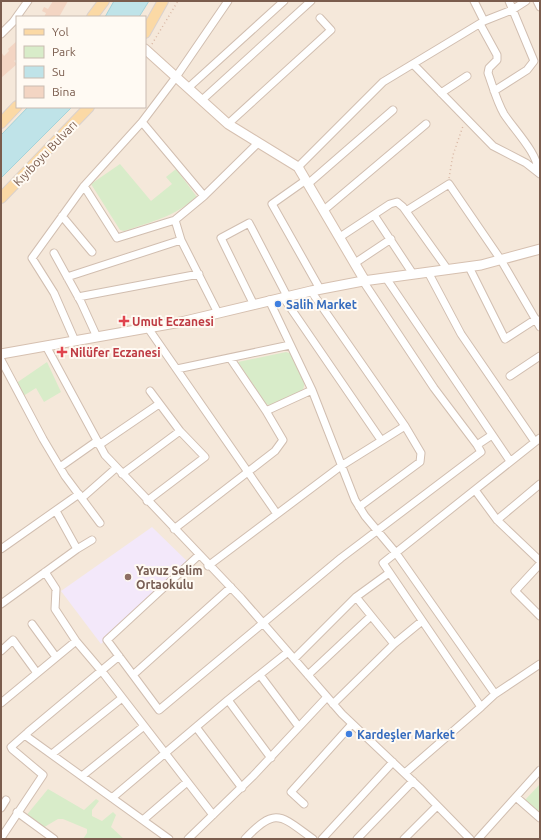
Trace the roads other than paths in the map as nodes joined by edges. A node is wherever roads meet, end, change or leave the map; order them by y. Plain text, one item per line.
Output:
1 (28, 1) edge
2 (104, 1) edge
3 (163, 1) edge
4 (228, 1) edge
5 (284, 1) edge
6 (311, 1) edge
7 (474, 1) edge
8 (509, 1) edge
9 (526, 1) edge
10 (537, 1) edge
11 (540, 7) edge
12 (512, 10) junction
13 (17, 16) edge
14 (93, 16) edge
15 (16, 18) edge
16 (320, 18) dead end
17 (482, 22) junction
18 (146, 31) edge
19 (1, 34) edge
20 (146, 50) edge
21 (414, 65) junction
22 (467, 76) dead end
23 (176, 77) junction
24 (188, 88) junction
25 (494, 91) junction
26 (440, 93) junction
27 (202, 100) junction
28 (16, 107) edge
29 (88, 108) edge
30 (393, 110) dead end
31 (142, 122) junction
32 (1, 123) edge
33 (228, 124) junction
34 (426, 124) dead end
35 (258, 143) junction
36 (298, 167) junction
37 (539, 173) edge
38 (307, 182) junction
39 (84, 186) junction
40 (204, 196) junction
41 (1, 198) edge
42 (324, 210) junction
43 (406, 211) junction
44 (374, 215) junction
45 (62, 216) junction
46 (175, 220) junction
47 (340, 237) junction
48 (391, 239) junction
49 (181, 240) junction
50 (540, 249) edge
51 (92, 252) dead end
52 (54, 253) dead end
53 (501, 260) junction
54 (355, 263) junction
55 (469, 267) junction
56 (448, 270) junction
57 (428, 272) junction
58 (199, 274) junction
59 (413, 274) junction
60 (67, 277) junction
61 (386, 278) junction
62 (364, 281) junction
63 (316, 290) junction
64 (78, 297) junction
65 (285, 297) junction
66 (269, 300) junction
67 (254, 305) junction
68 (218, 313) junction
69 (536, 319) junction
70 (540, 327) edge
71 (148, 328) junction
72 (96, 337) junction
73 (75, 341) junction
74 (290, 345) junction
75 (46, 346) junction
76 (1, 354) edge
77 (540, 356) edge
78 (230, 358) junction
79 (1, 360) edge
80 (177, 369) junction
81 (510, 376) dead end
82 (312, 390) junction
83 (150, 391) dead end
84 (159, 404) junction
85 (266, 411) junction
86 (405, 426) junction
87 (180, 432) junction
88 (492, 435) junction
89 (381, 440) junction
90 (537, 440) edge
91 (98, 443) junction
92 (477, 446) junction
93 (510, 461) junction
94 (341, 466) junction
95 (60, 467) junction
96 (116, 468) junction
97 (248, 472) junction
98 (122, 474) junction
99 (540, 484) edge
100 (475, 490) junction
101 (80, 496) junction
102 (147, 501) junction
103 (359, 507) junction
104 (56, 511) junction
105 (276, 514) junction
106 (497, 520) junction
107 (100, 523) dead end
108 (174, 529) junction
109 (377, 530) junction
110 (92, 540) dead end
111 (1, 549) edge
112 (77, 549) junction
113 (396, 553) junction
114 (199, 555) junction
115 (540, 561) edge
116 (540, 564) edge
117 (208, 566) junction
118 (45, 572) junction
119 (389, 573) junction
120 (231, 587) junction
121 (356, 597) junction
122 (1, 604) edge
123 (371, 616) junction
124 (540, 616) edge
125 (422, 621) junction
126 (263, 623) junction
127 (32, 624) dead end
128 (76, 641) junction
129 (394, 644) junction
130 (1, 651) edge
131 (288, 652) junction
132 (119, 656) junction
133 (56, 657) junction
134 (294, 659) junction
135 (540, 664) edge
136 (101, 671) junction
137 (37, 673) junction
138 (133, 675) junction
139 (260, 675) junction
140 (308, 675) junction
141 (495, 694) junction
142 (327, 697) junction
143 (122, 698) junction
144 (228, 700) junction
145 (2, 702) edge
146 (333, 704) junction
147 (482, 707) junction
148 (352, 724) junction
149 (144, 726) junction
150 (196, 727) junction
151 (299, 727) junction
152 (28, 732) junction
153 (165, 753) junction
154 (52, 754) junction
155 (271, 758) junction
156 (393, 762) junction
157 (405, 773) junction
158 (539, 774) edge
159 (82, 776) junction
160 (413, 781) junction
161 (187, 782) junction
162 (242, 788) junction
163 (516, 797) junction
164 (112, 798) junction
165 (6, 800) dead end
166 (304, 804) dead end
167 (437, 806) junction
168 (1, 808) edge
169 (17, 812) junction
170 (213, 815) junction
171 (540, 818) edge
172 (143, 820) junction
173 (1, 838) edge
174 (465, 838) edge
175 (54, 839) edge
176 (169, 839) edge
177 (188, 839) edge
178 (245, 839) edge
179 (313, 839) edge
180 (322, 839) edge
181 (357, 839) edge
182 (404, 839) edge
183 (478, 839) edge

1 - 13 street
2 - 14 main road
3 - 18 main road
4 - 23 street
5 - 24 street
6 - 27 street
7 - 17 street
8 - 12 street
9 - 12 street
10 - 11 street
12 - 17 street
12 - 25 street
15 - 19 street
16 - 33 street
17 - 21 street
17 - 25 street
20 - 23 main road
21 - 26 street
21 - 36 street
22 - 26 street
23 - 24 main road
23 - 31 street
24 - 27 main road
25 - 37 street
26 - 37 street
27 - 33 main road
28 - 32 main road
29 - 41 main road, Kıyıboyu Bulvarı
30 - 38 street
31 - 39 street
31 - 40 street
33 - 35 main road
34 - 42 street
35 - 36 main road
35 - 40 street
36 - 38 main road
38 - 42 main road
38 - 63 street
39 - 45 street
39 - 46 street
40 - 46 street
42 - 47 main road
43 - 44 street
43 - 53 street
43 - 56 street
44 - 47 street
44 - 48 street
45 - 51 street
45 - 73 street
46 - 49 street
47 - 54 main road
48 - 54 street
48 - 59 street
49 - 58 street
49 - 60 street
50 - 53 main road
52 - 60 street
53 - 55 main road
53 - 69 street
54 - 62 main road
55 - 56 main road
55 - 69 street
56 - 57 main road
57 - 59 main road
57 - 90 street
58 - 64 street
58 - 68 street
59 - 61 main road
60 - 64 street
61 - 62 main road
61 - 88 street
62 - 63 main road
62 - 92 street
63 - 65 main road
63 - 86 street
64 - 72 street
65 - 66 main road
65 - 67 street
65 - 89 street
66 - 67 main road
66 - 74 street
67 - 68 main road
68 - 71 main road
69 - 70 street
71 - 72 main road
71 - 80 street
72 - 73 main road
73 - 75 main road
74 - 78 street
74 - 82 street
75 - 76 main road
75 - 91 street
77 - 81 street
78 - 80 street
78 - 85 street
79 - 95 street
80 - 97 street
82 - 85 street
82 - 94 street
83 - 84 street
84 - 87 street
84 - 91 street
85 - 97 street
86 - 89 street
86 - 103 street
87 - 98 street
87 - 102 street
88 - 92 street
88 - 93 street
89 - 94 street
90 - 93 street
91 - 95 street
91 - 96 street
92 - 109 street
93 - 100 street
94 - 103 street
94 - 105 street
95 - 101 street
96 - 98 street
96 - 101 street
97 - 105 street
97 - 108 street
98 - 102 street
99 - 106 street
100 - 106 street
100 - 113 street
101 - 104 street
101 - 107 street
102 - 108 street
103 - 109 street
104 - 111 street
104 - 112 street
105 - 117 street
106 - 115 street
108 - 114 street
109 - 113 street
109 - 126 street
110 - 112 street
112 - 118 street
113 - 119 street
113 - 141 street
114 - 117 street
114 - 132 street
116 - 124 street
117 - 120 street
118 - 122 street
118 - 128 street
119 - 121 street
119 - 125 street
120 - 126 street
120 - 138 street
121 - 123 street
121 - 134 street
123 - 129 street
123 - 140 street
125 - 129 street
125 - 147 street
126 - 131 street
126 - 138 street
127 - 133 street
128 - 133 street
128 - 136 street
129 - 146 street
130 - 137 street
131 - 134 street
131 - 139 street
132 - 136 street
132 - 138 street
133 - 137 street
134 - 140 street
135 - 141 street
136 - 143 street
136 - 152 street
137 - 145 street
139 - 144 street
139 - 151 street
140 - 142 street
141 - 147 street
142 - 146 street
142 - 151 street
143 - 149 street
143 - 154 street
144 - 150 street
144 - 155 street
146 - 148 street
147 - 157 street
148 - 156 street
148 - 166 street
149 - 153 street
149 - 159 street
150 - 153 street
150 - 162 street
151 - 155 street
152 - 154 street
152 - 169 street
153 - 161 street
153 - 164 street
154 - 159 street
155 - 162 street
156 - 157 street
156 - 180 street
157 - 160 street
158 - 163 street
159 - 164 street
160 - 167 street
160 - 181 street
161 - 170 street
161 - 172 street
162 - 170 street
163 - 171 street
163 - 183 street
164 - 172 street
165 - 168 street
167 - 174 street
167 - 182 street
169 - 173 street
169 - 175 street
170 - 177 street
172 - 176 street
178 - 179 street

